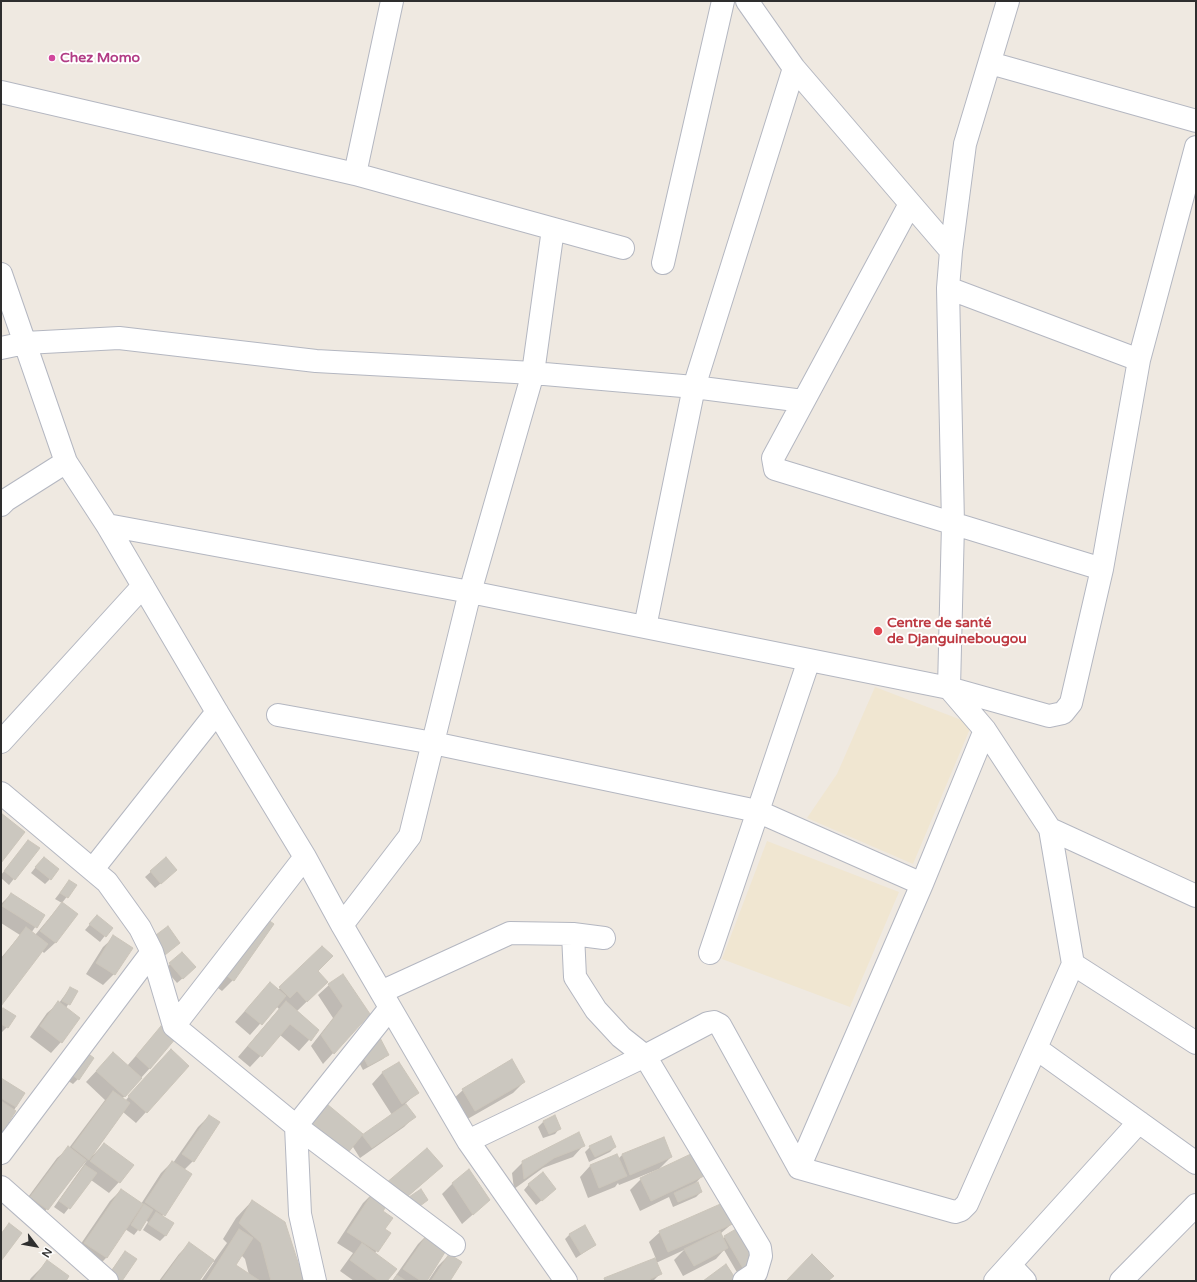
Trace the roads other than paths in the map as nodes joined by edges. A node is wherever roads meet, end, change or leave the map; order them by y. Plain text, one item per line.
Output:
1 (392, 1) edge
2 (723, 1) edge
3 (747, 1) edge
4 (1008, 1) edge
5 (990, 63) junction
6 (794, 68) junction
7 (1, 92) edge
8 (1196, 120) edge
9 (1196, 147) edge
10 (355, 174) junction
11 (910, 204) junction
12 (553, 229) junction
13 (623, 248) dead end
14 (950, 251) junction
15 (662, 263) dead end
16 (1, 274) edge
17 (948, 288) junction
18 (25, 343) junction
19 (1, 348) edge
20 (1139, 360) junction
21 (533, 373) junction
22 (694, 387) junction
23 (803, 401) junction
24 (66, 462) junction
25 (1, 506) edge
26 (953, 524) junction
27 (107, 525) junction
28 (1102, 569) junction
29 (143, 586) junction
30 (470, 592) junction
31 (645, 627) junction
32 (809, 660) junction
33 (948, 688) junction
34 (217, 712) junction
35 (278, 715) dead end
36 (985, 730) junction
37 (1, 742) edge
38 (433, 743) junction
39 (1, 793) edge
40 (757, 811) junction
41 (1050, 828) junction
42 (305, 857) junction
43 (93, 868) junction
44 (922, 884) junction
45 (1196, 896) edge
46 (342, 925) junction
47 (573, 934) junction
48 (604, 938) dead end
49 (152, 952) junction
50 (710, 953) dead end
51 (1073, 964) junction
52 (386, 1000) junction
53 (174, 1026) junction
54 (1196, 1044) edge
55 (1037, 1049) junction
56 (645, 1056) junction
57 (1139, 1122) junction
58 (296, 1126) junction
59 (468, 1141) junction
60 (1, 1153) edge
61 (1196, 1163) edge
62 (799, 1168) junction
63 (1, 1187) edge
64 (1196, 1205) edge
65 (454, 1245) dead end
66 (1002, 1273) edge
67 (96, 1277) edge
68 (754, 1278) edge
69 (563, 1280) edge
70 (315, 1281) edge
71 (1025, 1281) edge
72 (1121, 1281) edge

1 - 10 street
2 - 15 street
3 - 6 street
4 - 5 street
5 - 8 street
5 - 14 street
6 - 11 street
6 - 22 street
7 - 10 street
9 - 20 street
10 - 12 street
11 - 14 street
11 - 23 street
12 - 13 street
12 - 21 street
14 - 17 street
16 - 18 street
17 - 20 street
17 - 26 street
18 - 19 street
18 - 21 street
18 - 24 street
20 - 28 street
21 - 22 street
21 - 30 street
22 - 23 street
22 - 31 street
23 - 26 street
24 - 25 street
24 - 27 street
26 - 28 street
26 - 33 street
27 - 29 street
27 - 30 street
28 - 33 street
29 - 34 street
29 - 37 street
30 - 31 street
30 - 38 street
31 - 32 street
32 - 33 street
32 - 40 street
33 - 36 street
34 - 42 street
34 - 43 street
35 - 38 street
36 - 41 street
36 - 44 street
38 - 40 street
38 - 46 street
39 - 43 street
40 - 44 street
40 - 50 street
41 - 45 street
41 - 51 street
42 - 46 street
42 - 53 street
43 - 49 street
44 - 62 street
46 - 52 street
47 - 48 street
47 - 52 street
47 - 56 street
49 - 53 street
49 - 60 street
51 - 54 street
51 - 55 street
52 - 58 street
52 - 59 street
53 - 58 street
55 - 57 street
55 - 62 street
56 - 59 street
56 - 62 street
56 - 68 street
57 - 61 street
57 - 66 street
58 - 65 street
58 - 70 street
59 - 69 street
63 - 67 street
64 - 72 street
66 - 71 street

